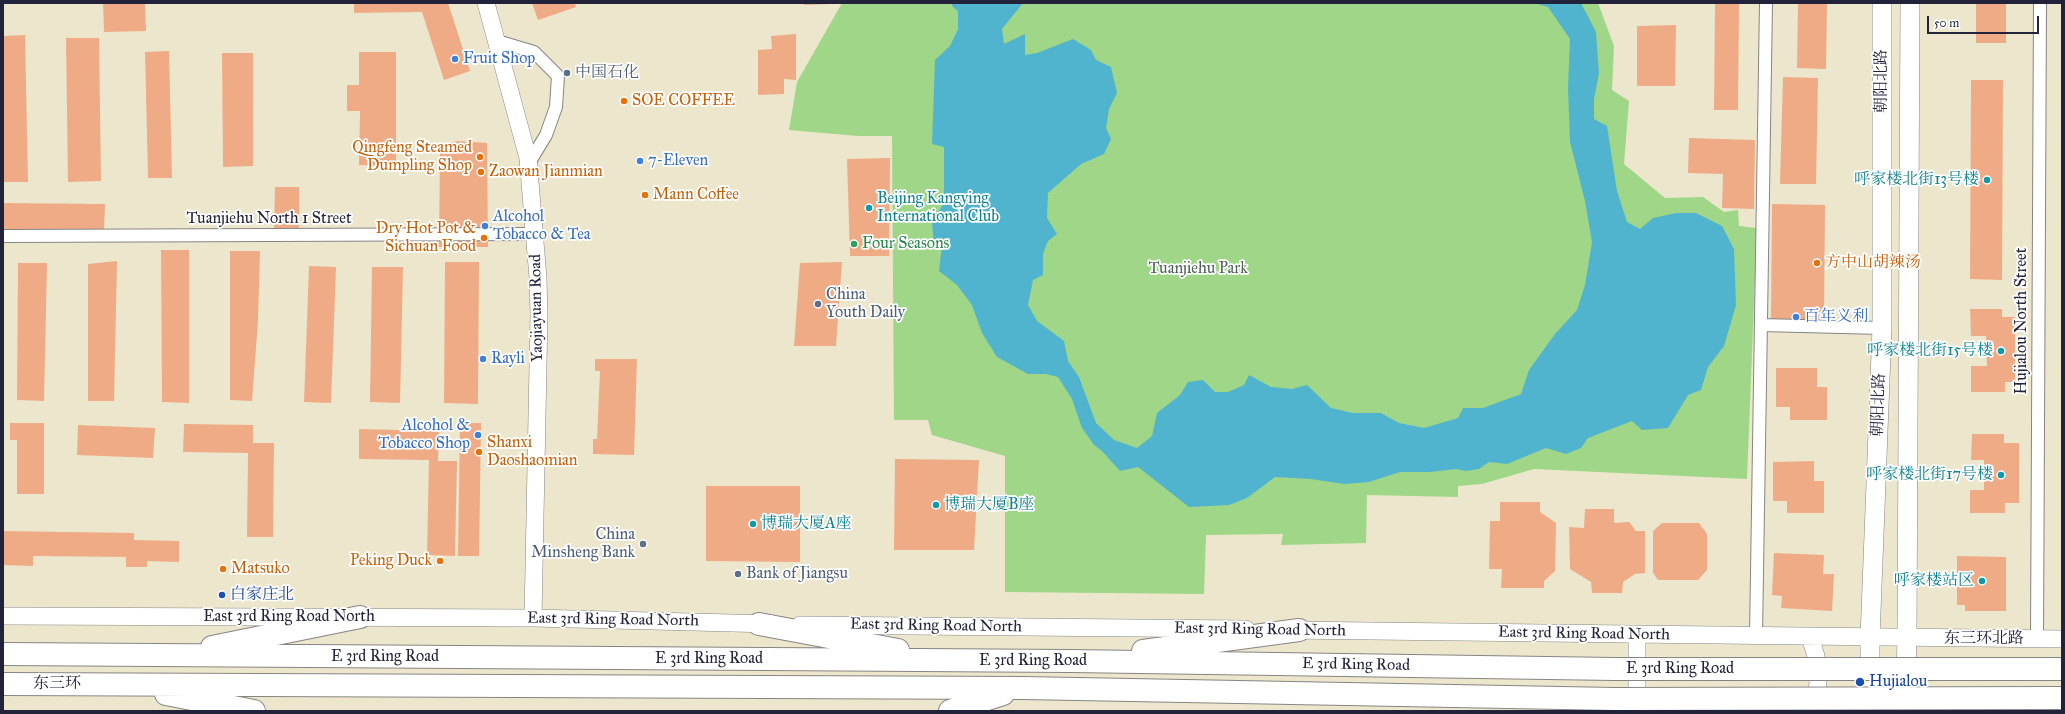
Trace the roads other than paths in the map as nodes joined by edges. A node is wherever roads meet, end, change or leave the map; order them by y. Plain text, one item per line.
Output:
1 (486, 3) edge
2 (1766, 3) edge
3 (1882, 3) edge
4 (1910, 3) edge
5 (2040, 3) edge
6 (497, 41) junction
7 (528, 163) junction
8 (535, 234) junction
9 (3, 236) edge
10 (1761, 326) junction
11 (1882, 328) junction
12 (3, 616) edge
13 (360, 617) junction
14 (534, 618) junction
15 (759, 624) junction
16 (1299, 630) junction
17 (1637, 635) junction
18 (1756, 636) junction
19 (1810, 637) junction
20 (1870, 638) junction
21 (1907, 639) junction
22 (2037, 639) junction
23 (2062, 639) edge
24 (3, 654) edge
25 (169, 656) junction
26 (954, 660) junction
27 (1071, 661) junction
28 (2062, 669) edge
29 (3, 684) edge
30 (112, 684) junction
31 (1023, 688) junction
32 (2062, 698) edge
33 (254, 711) edge
34 (950, 711) edge
35 (1636, 711) edge
36 (1815, 711) edge
37 (1870, 711) edge
38 (1905, 711) edge

1 - 6 street, Yaojiayuan Road
2 - 10 street
3 - 11 main road, 朝阳北路
4 - 21 main road
5 - 22 street, Hujialou North Street
6 - 7 street, Yaojiayuan Road
6 - 7 street
7 - 8 street, Yaojiayuan Road
8 - 9 street, Tuanjiehu North 1 Street
8 - 14 street, Yaojiayuan Road
10 - 11 street
10 - 18 street
11 - 20 main road, 朝阳北路
12 - 13 street, East 3rd Ring Road North
13 - 14 street, East 3rd Ring Road North
13 - 25 highway
14 - 15 street, East 3rd Ring Road North
15 - 16 street, East 3rd Ring Road North
15 - 26 highway
16 - 17 street, East 3rd Ring Road North
16 - 27 highway
17 - 18 street, East 3rd Ring Road North
17 - 35 street
18 - 19 street, East 3rd Ring Road North
19 - 20 street, East 3rd Ring Road North
19 - 36 street
20 - 21 street, 东三环北路
20 - 37 main road, 朝阳北路
21 - 22 street, 东三环北路
21 - 38 main road
22 - 23 street, 东三环北路
24 - 25 highway, E 3rd Ring Road
25 - 26 highway, E 3rd Ring Road
26 - 27 highway, E 3rd Ring Road
27 - 28 highway, E 3rd Ring Road, bridge
29 - 30 highway, 东三环
30 - 31 highway, E 3rd Ring Road
30 - 33 highway
31 - 32 highway, E 3rd Ring Road, bridge
31 - 34 highway

